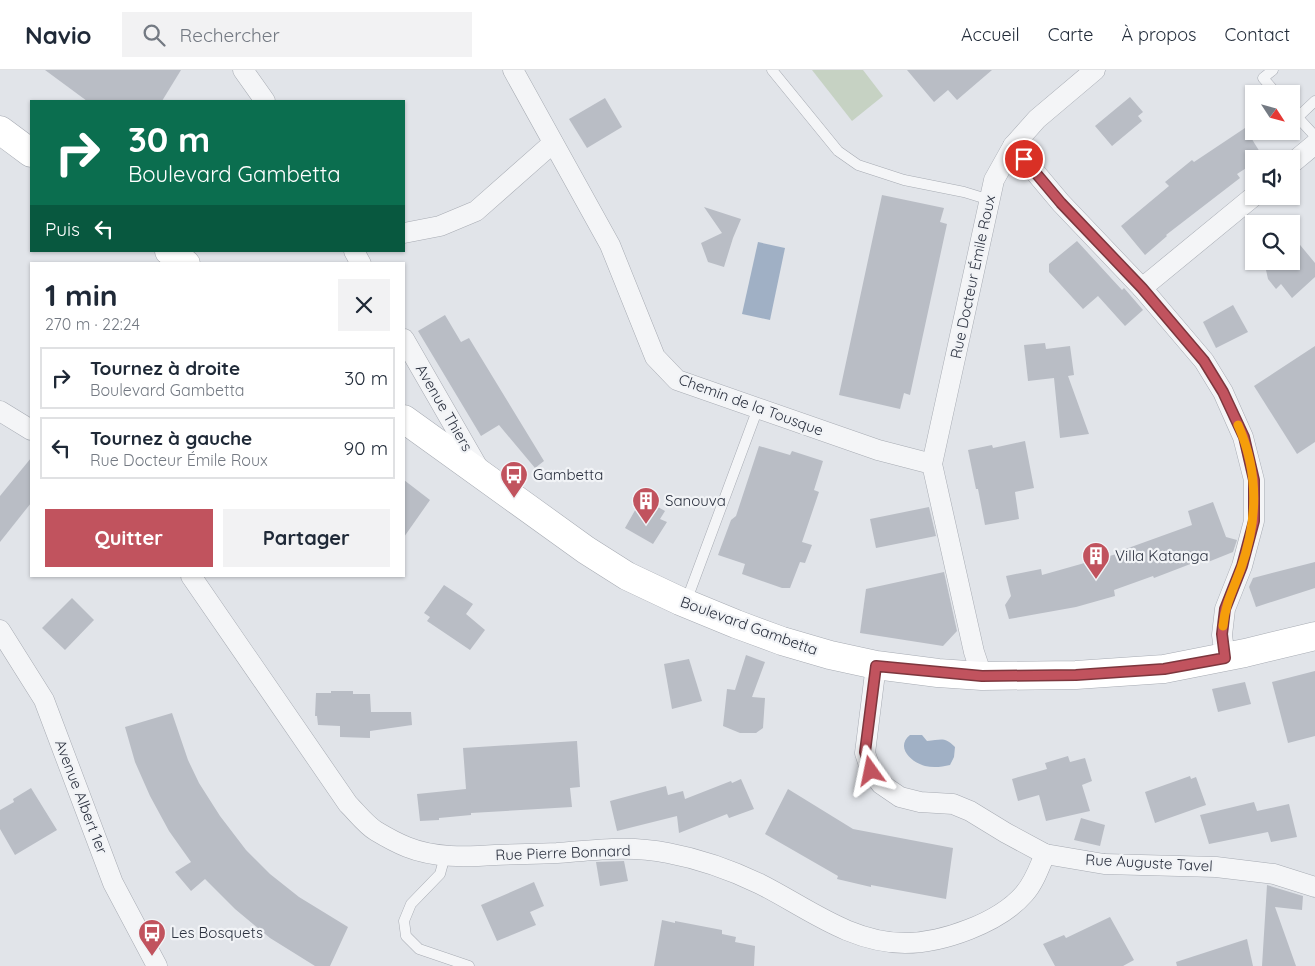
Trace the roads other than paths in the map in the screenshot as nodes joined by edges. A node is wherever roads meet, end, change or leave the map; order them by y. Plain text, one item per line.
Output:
1 (243, 70) edge
2 (513, 70) edge
3 (772, 70) edge
4 (1095, 70) edge
5 (1273, 70) edge
6 (1269, 85) edge
7 (264, 100) edge
8 (1315, 101) edge
9 (1300, 110) edge
10 (1300, 120) edge
11 (0, 130) edge
12 (1315, 136) edge
13 (553, 142) junction
14 (1315, 144) edge
15 (1013, 146) junction
16 (30, 152) edge
17 (1300, 156) edge
18 (990, 200) junction
19 (1245, 203) edge
20 (405, 233) edge
21 (170, 252) edge
22 (183, 262) edge
23 (1142, 288) junction
24 (405, 343) edge
25 (758, 408) junction
26 (0, 411) edge
27 (405, 420) edge
28 (30, 429) edge
29 (932, 464) junction
30 (483, 477) junction
31 (192, 577) edge
32 (685, 604) junction
33 (0, 630) edge
34 (1315, 636) edge
35 (1225, 658) junction
36 (876, 666) junction
37 (982, 676) junction
38 (1045, 854) junction
39 (445, 856) junction
40 (1315, 887) edge
41 (157, 966) edge
42 (469, 966) edge

1 - 7 street
2 - 13 street, Chemin de la Tousque
3 - 18 lane
4 - 15 street, Rue Docteur Émile Roux
5 - 6 lane
8 - 9 lane
10 - 12 lane
11 - 16 main road
13 - 20 street
13 - 25 street, Chemin de la Tousque
14 - 17 street
15 - 18 street, Rue Docteur Émile Roux
15 - 23 street
18 - 29 street, Rue Docteur Émile Roux
19 - 23 street
21 - 22 main road
23 - 35 street
24 - 30 street, Avenue Thiers
25 - 29 street, Chemin de la Tousque
25 - 32 lane
26 - 28 street
27 - 30 main road, Boulevard Gambetta
29 - 37 street, Rue Docteur Émile Roux
30 - 32 main road, Boulevard Gambetta
31 - 39 street, Rue Pierre Bonnard
32 - 36 main road, Boulevard Gambetta
33 - 41 street, Avenue Albert 1er
34 - 35 main road, Boulevard Gambetta
35 - 37 main road, Boulevard Gambetta
36 - 37 main road, Boulevard Gambetta
36 - 38 street, Rue Auguste Tavel
38 - 39 street, Rue Pierre Bonnard
38 - 40 street, Rue Auguste Tavel
39 - 42 lane

